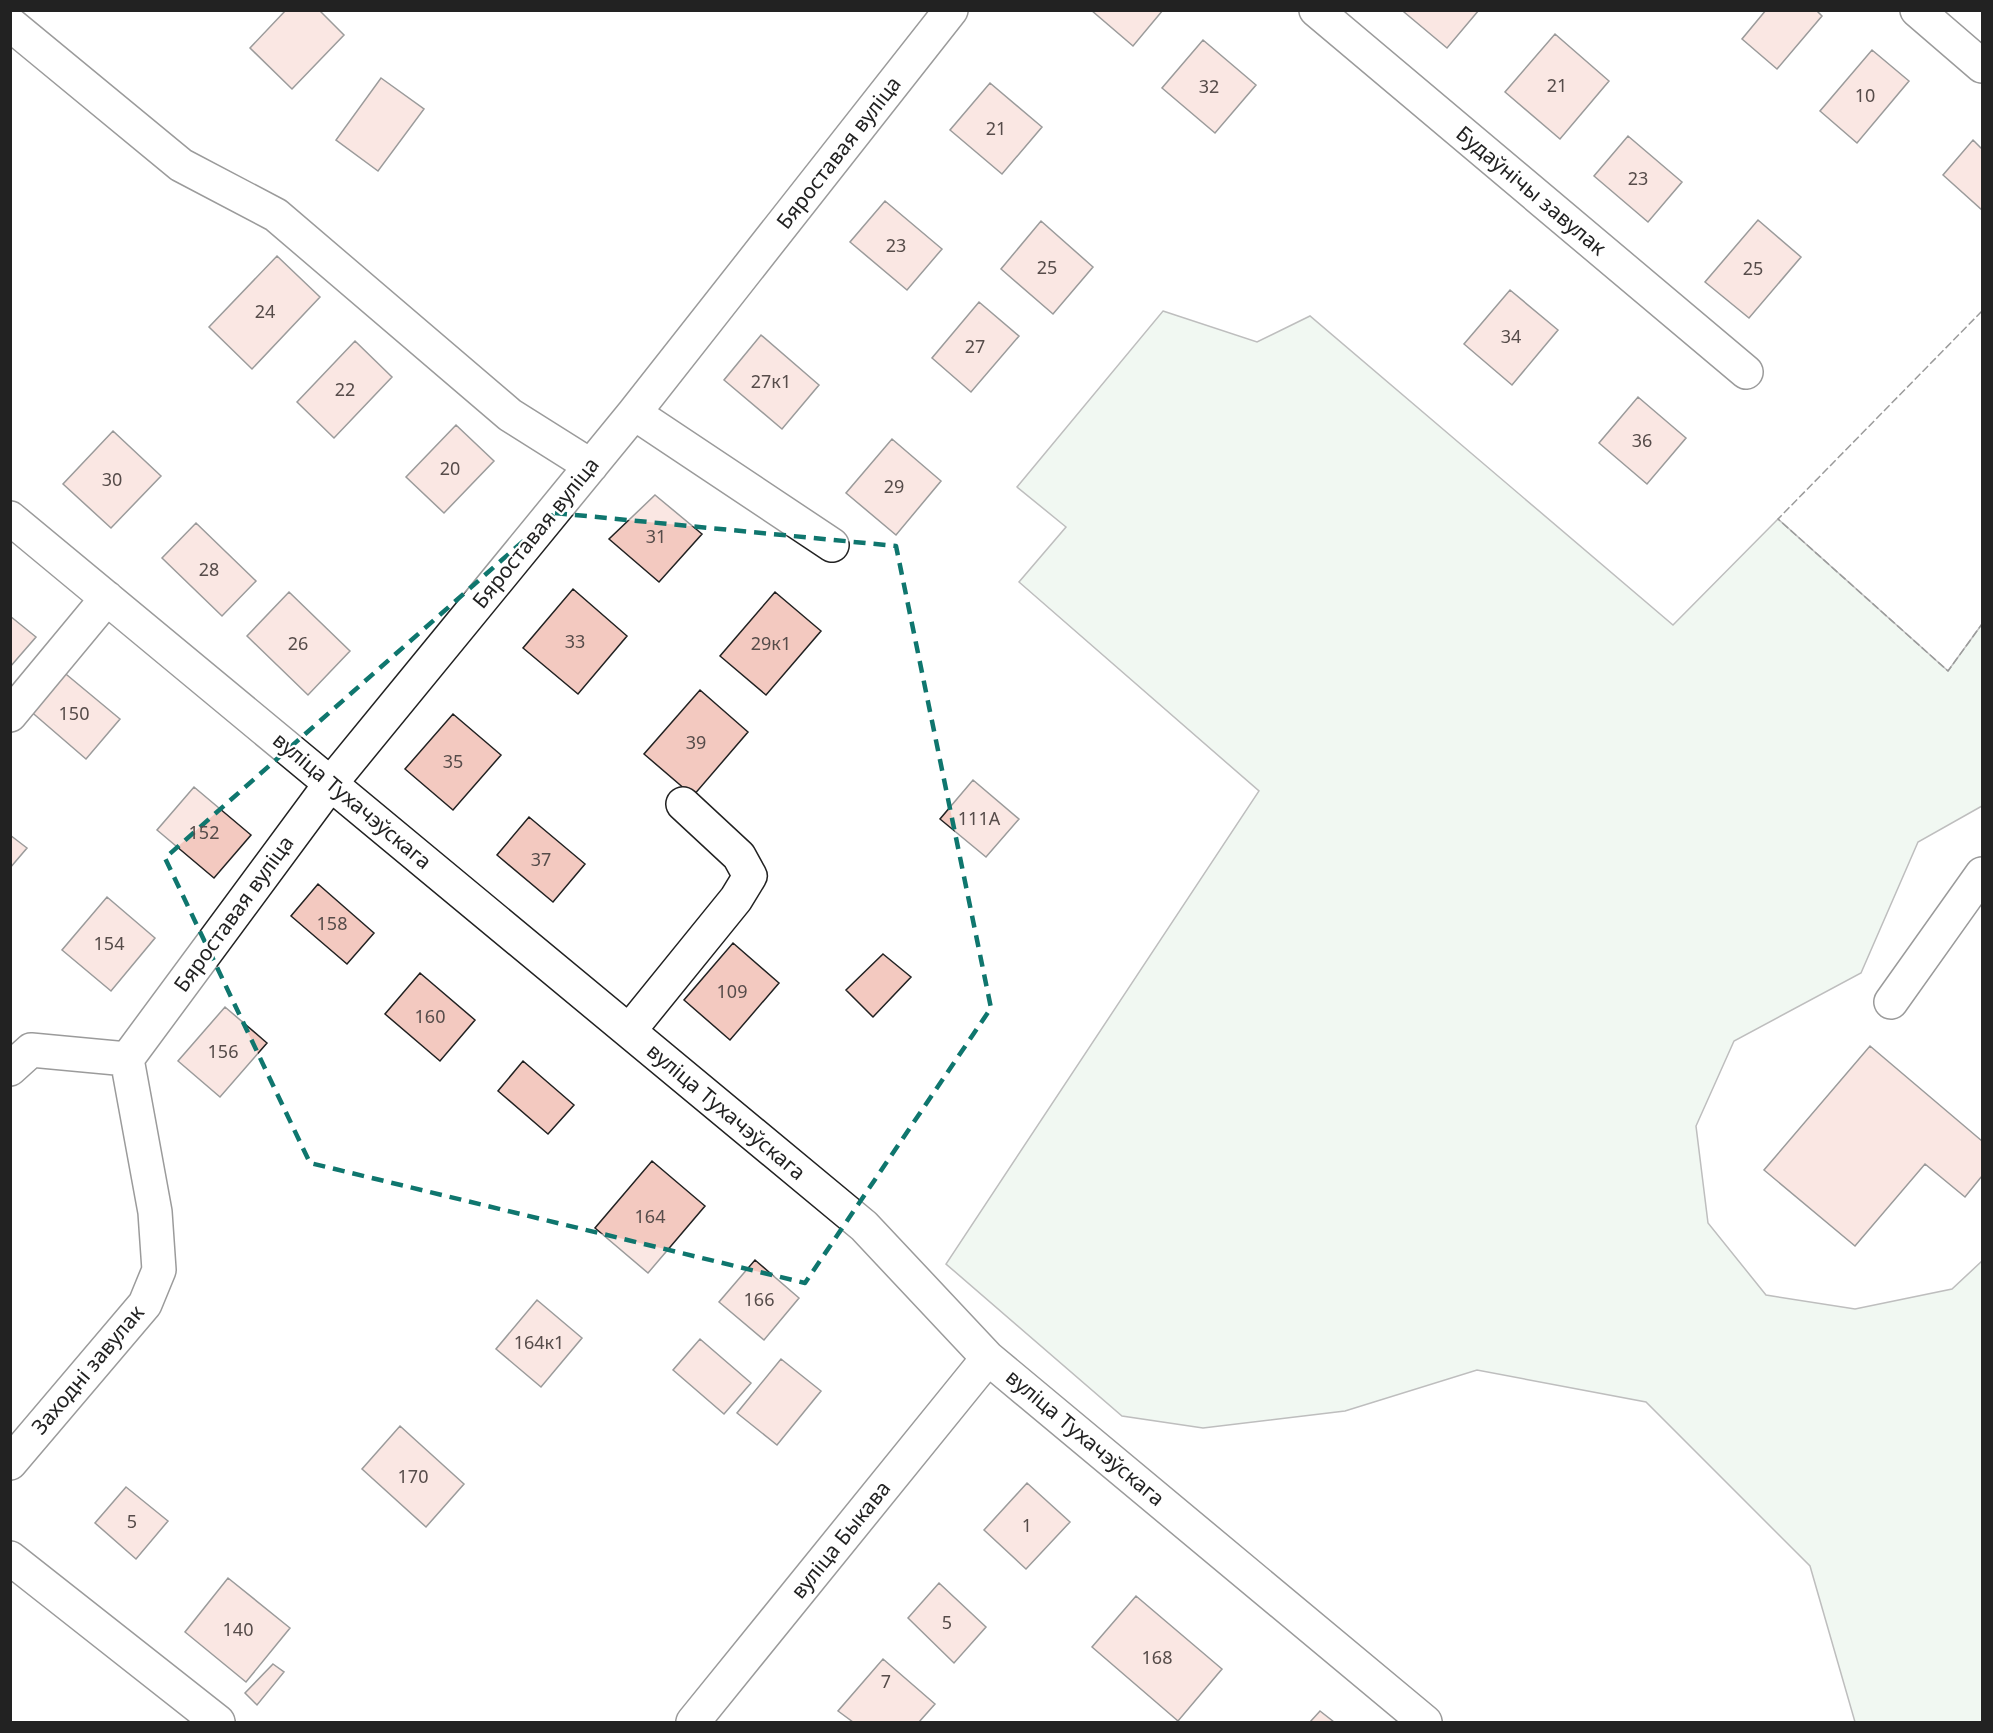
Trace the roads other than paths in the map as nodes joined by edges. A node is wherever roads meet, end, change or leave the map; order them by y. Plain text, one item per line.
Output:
1 (951, 10) edge
2 (1316, 10) edge
3 (1917, 10) edge
4 (10, 24) edge
5 (1983, 66) edge
6 (1746, 372) dead end
7 (634, 413) junction
8 (591, 465) junction
9 (10, 518) edge
10 (832, 545) dead end
11 (107, 598) junction
12 (10, 715) edge
13 (331, 783) junction
14 (683, 804) dead end
15 (1983, 874) edge
16 (1891, 1002) dead end
17 (629, 1031) junction
18 (127, 1059) junction
19 (10, 1069) edge
20 (988, 1358) junction
21 (10, 1463) edge
22 (10, 1558) edge
23 (218, 1722) edge
24 (693, 1722) edge
25 (1425, 1722) edge

1 - 7 street, Бяроставая вуліца
2 - 6 street, Будаўнічы завулак
3 - 5 street
4 - 8 street
7 - 8 street, Бяроставая вуліца
7 - 10 street
8 - 13 street, Бяроставая вуліца
9 - 11 street, вуліца Тухачэўскага
11 - 12 street
11 - 13 street, вуліца Тухачэўскага
13 - 17 street, вуліца Тухачэўскага
13 - 18 street, Бяроставая вуліца
14 - 17 street
15 - 16 street
17 - 20 street, вуліца Тухачэўскага
18 - 19 street
18 - 21 street, Заходні завулак
20 - 24 street, вуліца Быкава
20 - 25 street, вуліца Тухачэўскага
22 - 23 street

